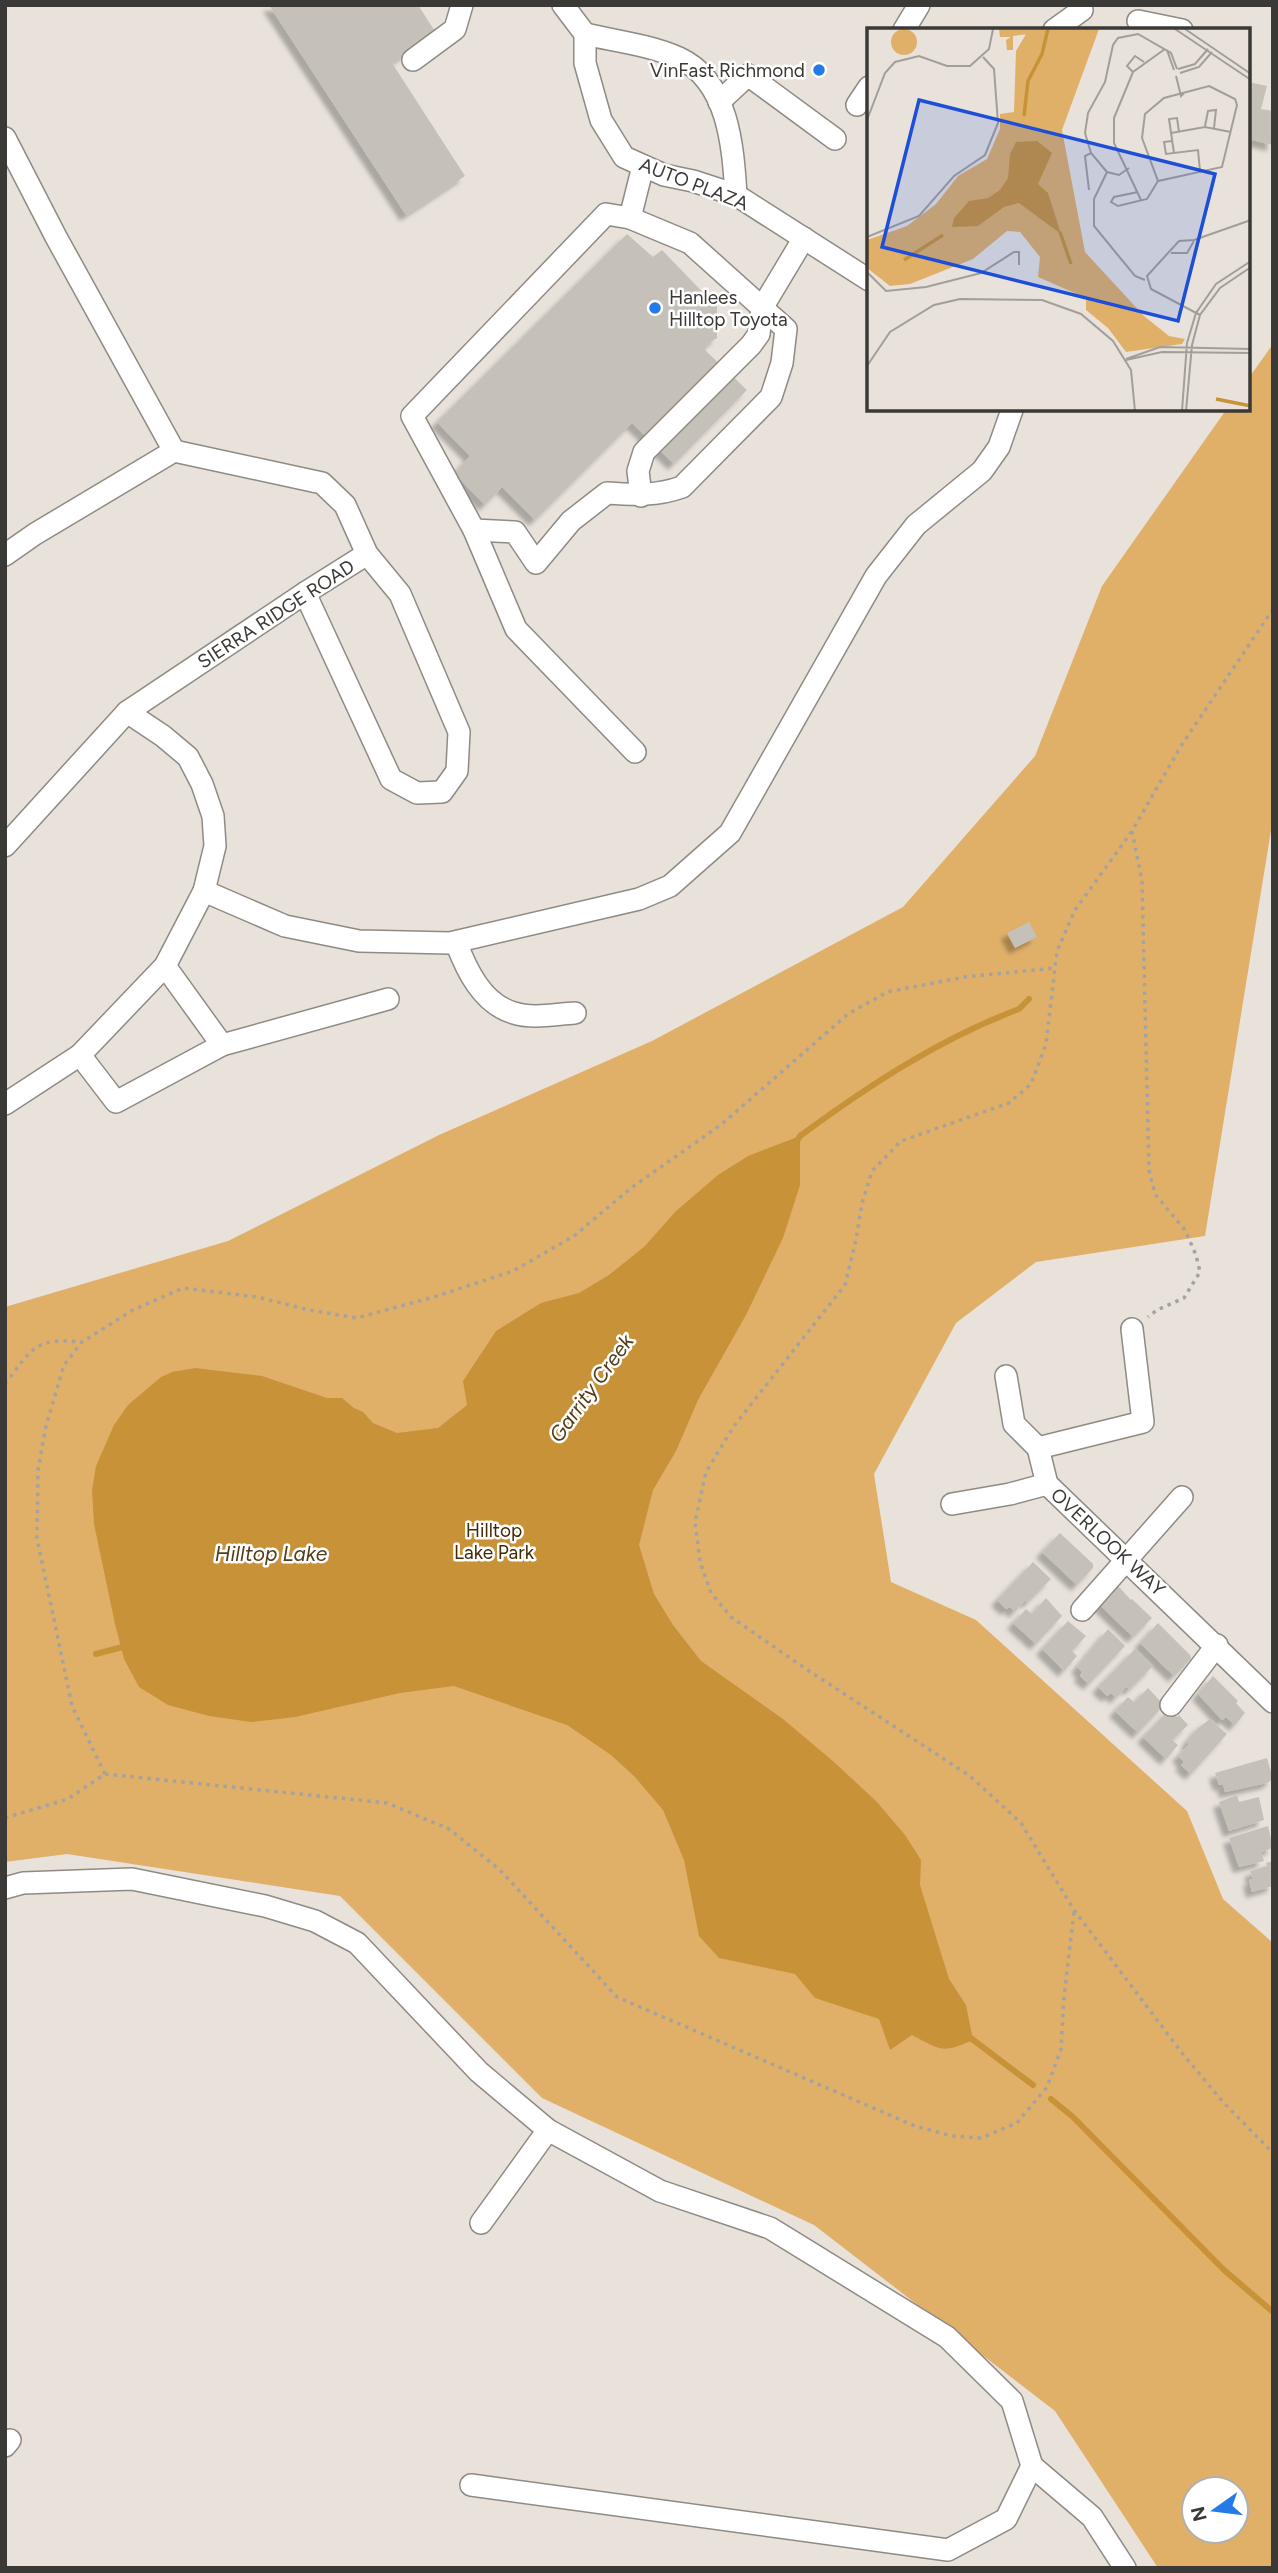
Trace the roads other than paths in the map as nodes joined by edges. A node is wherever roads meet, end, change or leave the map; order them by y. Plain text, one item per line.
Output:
1 (462, 5) edge
2 (563, 5) edge
3 (919, 5) edge
4 (1082, 10) dead end
5 (1139, 19) edge
6 (905, 28) edge
7 (1057, 28) edge
8 (1174, 28) edge
9 (585, 34) junction
10 (414, 60) dead end
11 (867, 90) edge
12 (719, 102) junction
13 (857, 105) dead end
14 (5, 138) edge
15 (835, 139) dead end
16 (643, 166) junction
17 (736, 195) junction
18 (630, 218) junction
19 (804, 238) junction
20 (867, 279) edge
21 (762, 308) junction
22 (1012, 411) edge
23 (174, 452) junction
24 (641, 496) junction
25 (474, 530) junction
26 (368, 554) junction
27 (5, 555) edge
28 (304, 593) junction
29 (127, 712) junction
30 (635, 752) dead end
31 (5, 846) edge
32 (204, 891) junction
33 (456, 942) junction
34 (165, 966) junction
35 (388, 999) dead end
36 (575, 1013) dead end
37 (222, 1045) junction
38 (80, 1055) junction
39 (5, 1104) edge
40 (1132, 1329) road end
41 (1006, 1376) dead end
42 (1038, 1448) junction
43 (1047, 1484) junction
44 (1182, 1497) dead end
45 (952, 1504) dead end
46 (1126, 1559) junction
47 (1082, 1609) dead end
48 (1217, 1645) junction
49 (1273, 1702) edge
50 (1171, 1705) dead end
51 (5, 1888) edge
52 (548, 2130) junction
53 (481, 2223) dead end
54 (1032, 2466) junction
55 (471, 2485) dead end
56 (1125, 2568) edge

1 - 10 street
2 - 9 street
3 - 6 street
4 - 7 street
5 - 8 street
9 - 12 street
9 - 16 street, AUTO PLAZA
11 - 13 street
12 - 15 street
12 - 17 street
14 - 23 street
16 - 17 street, AUTO PLAZA
16 - 18 street
17 - 19 street, AUTO PLAZA
18 - 21 street
18 - 25 street
19 - 20 street, AUTO PLAZA
19 - 21 street
21 - 24 street
21 - 24 street
22 - 33 street
23 - 26 street, SIERRA RIDGE ROAD
23 - 27 street
24 - 25 street
25 - 30 street
26 - 28 street, SIERRA RIDGE ROAD
26 - 28 street
28 - 29 street, SIERRA RIDGE ROAD
29 - 31 street, SIERRA RIDGE ROAD
29 - 32 street
32 - 33 street
32 - 34 street
33 - 36 street
34 - 37 street
34 - 38 street
35 - 37 street
37 - 38 street
38 - 39 street
40 - 42 street
41 - 42 street
42 - 43 street, OVERLOOK WAY
43 - 45 street
43 - 46 street, OVERLOOK WAY
44 - 46 street
46 - 47 street
46 - 48 street, OVERLOOK WAY
48 - 49 street, OVERLOOK WAY
48 - 50 street
51 - 52 street
52 - 53 street
52 - 54 street
54 - 55 street
54 - 56 street

